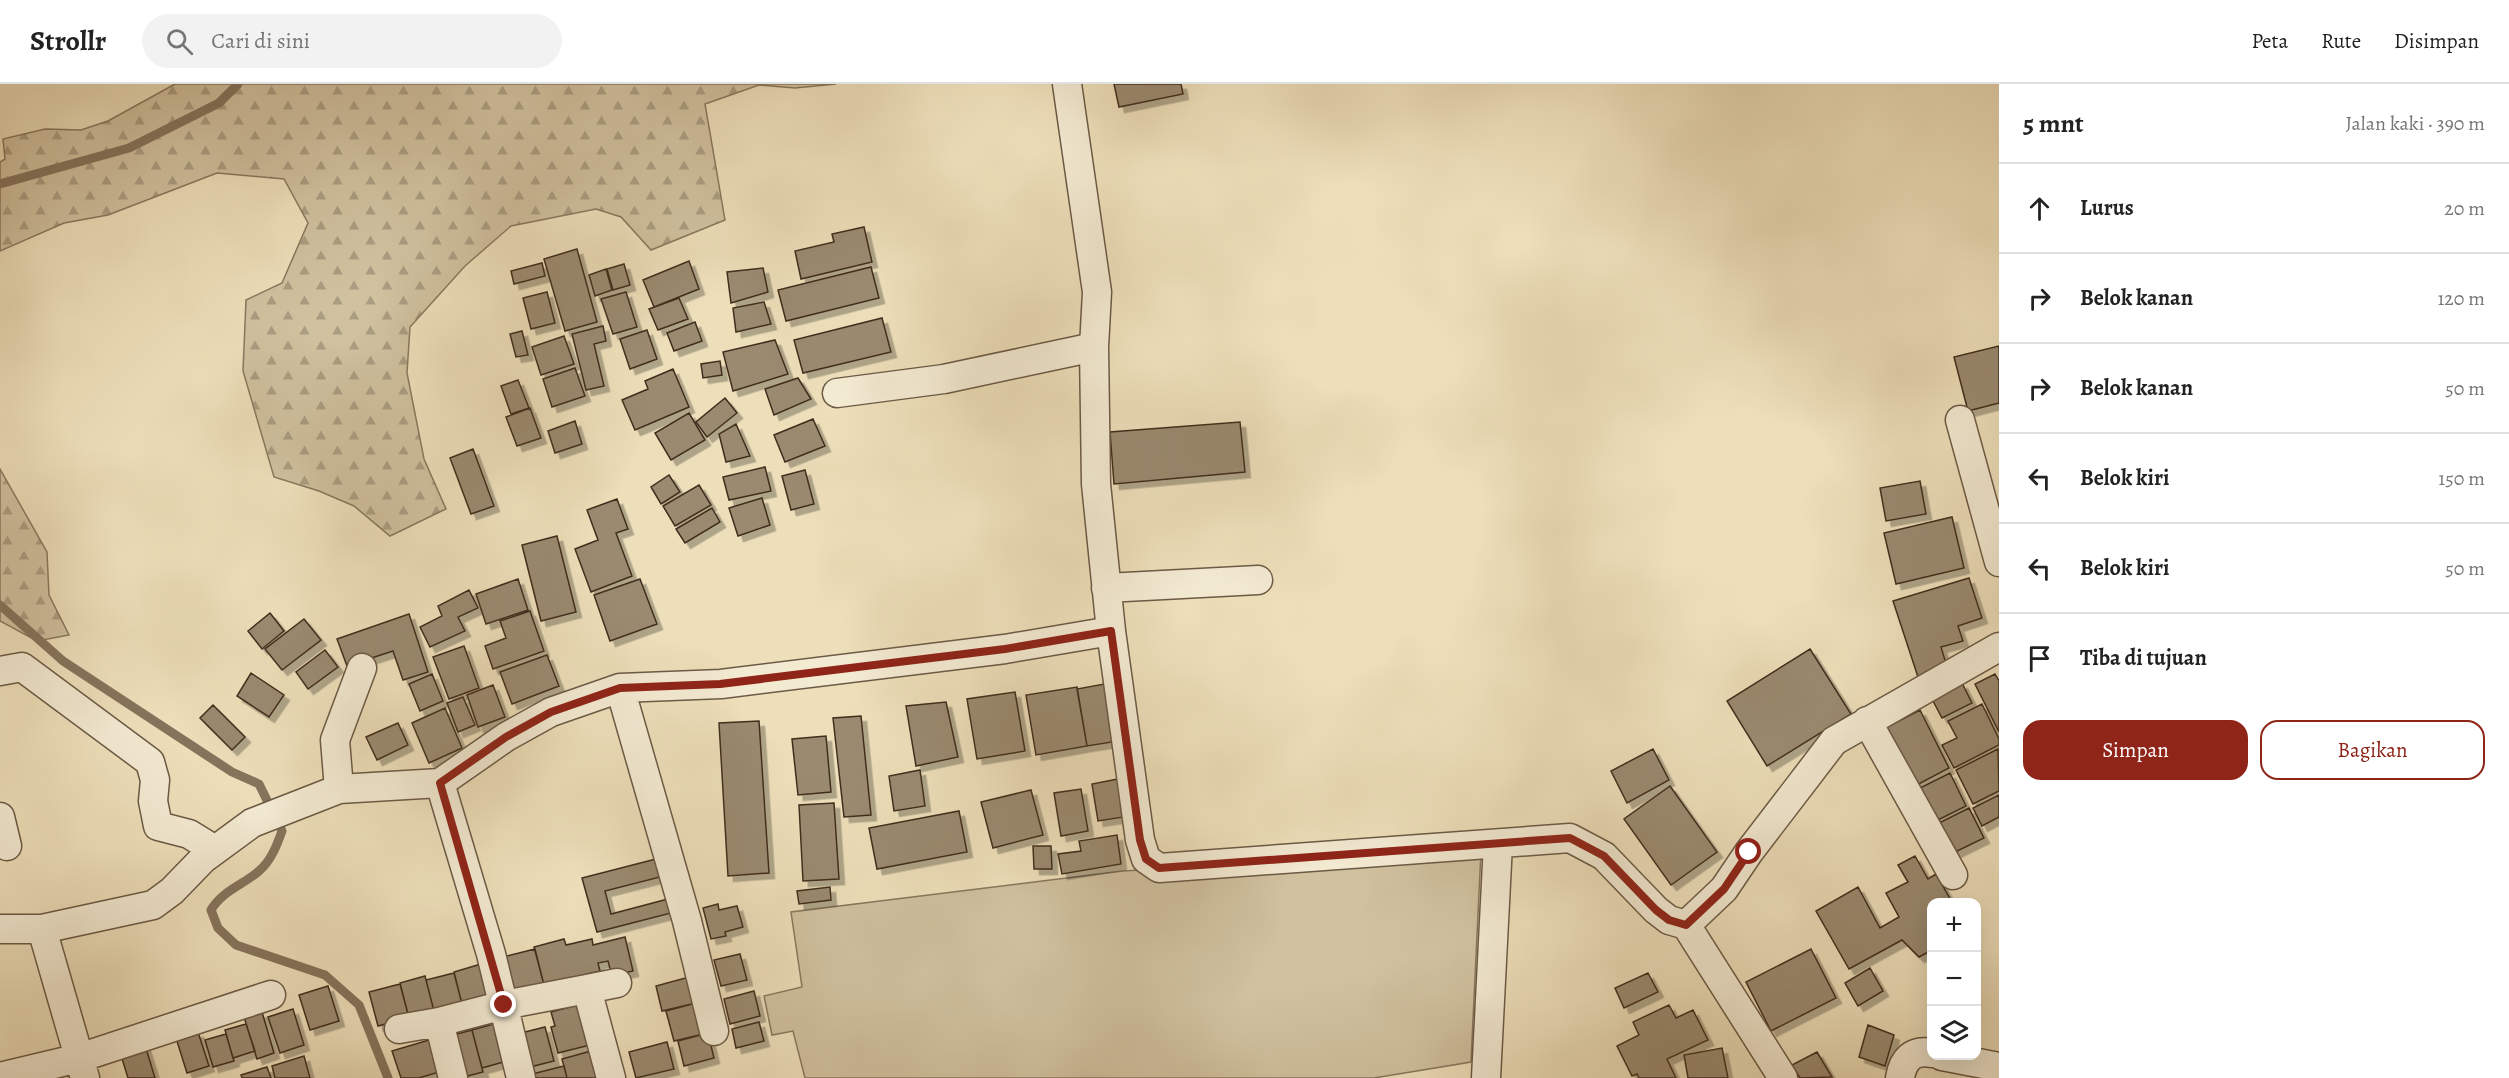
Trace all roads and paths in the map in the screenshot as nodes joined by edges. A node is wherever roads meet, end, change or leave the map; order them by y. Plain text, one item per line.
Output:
1 (1067, 84) edge
2 (1094, 347) junction
3 (837, 393) dead end
4 (1960, 420) dead end
5 (1999, 562) edge
6 (1258, 580) dead end
7 (1107, 588) junction
8 (1111, 631) junction
9 (1999, 647) edge
10 (362, 668) dead end
11 (0, 671) edge
12 (620, 688) junction
13 (1867, 720) junction
14 (440, 783) junction
15 (339, 789) junction
16 (0, 817) edge
17 (1498, 844) junction
18 (7, 846) dead end
19 (215, 850) junction
20 (1953, 874) dead end
21 (1686, 925) junction
22 (0, 929) edge
23 (42, 929) junction
24 (617, 982) dead end
25 (587, 989) junction
26 (271, 995) dead end
27 (504, 1005) junction
28 (439, 1022) junction
29 (399, 1029) dead end
30 (714, 1031) dead end
31 (1927, 1052) edge
32 (1963, 1060) edge
33 (1999, 1067) edge
34 (82, 1068) edge
35 (0, 1077) edge
36 (453, 1078) edge
37 (522, 1078) edge
38 (611, 1078) edge
39 (1486, 1078) edge
40 (1783, 1078) edge
41 (1900, 1078) edge

1 - 2 street
2 - 3 street
2 - 7 street
4 - 5 street
6 - 7 street
7 - 8 street
8 - 12 street
8 - 17 street
9 - 13 street
10 - 15 street
11 - 19 street
12 - 14 street
12 - 30 street
13 - 20 street
13 - 21 street
14 - 15 street
14 - 27 street
15 - 19 street
16 - 18 street
17 - 21 street
17 - 39 street
19 - 23 street
21 - 40 street
22 - 23 street
23 - 34 street
24 - 25 street
25 - 27 street
25 - 38 street
26 - 34 street
27 - 28 street
27 - 37 street
28 - 29 street
28 - 36 street
31 - 41 street
32 - 33 street
34 - 35 street

